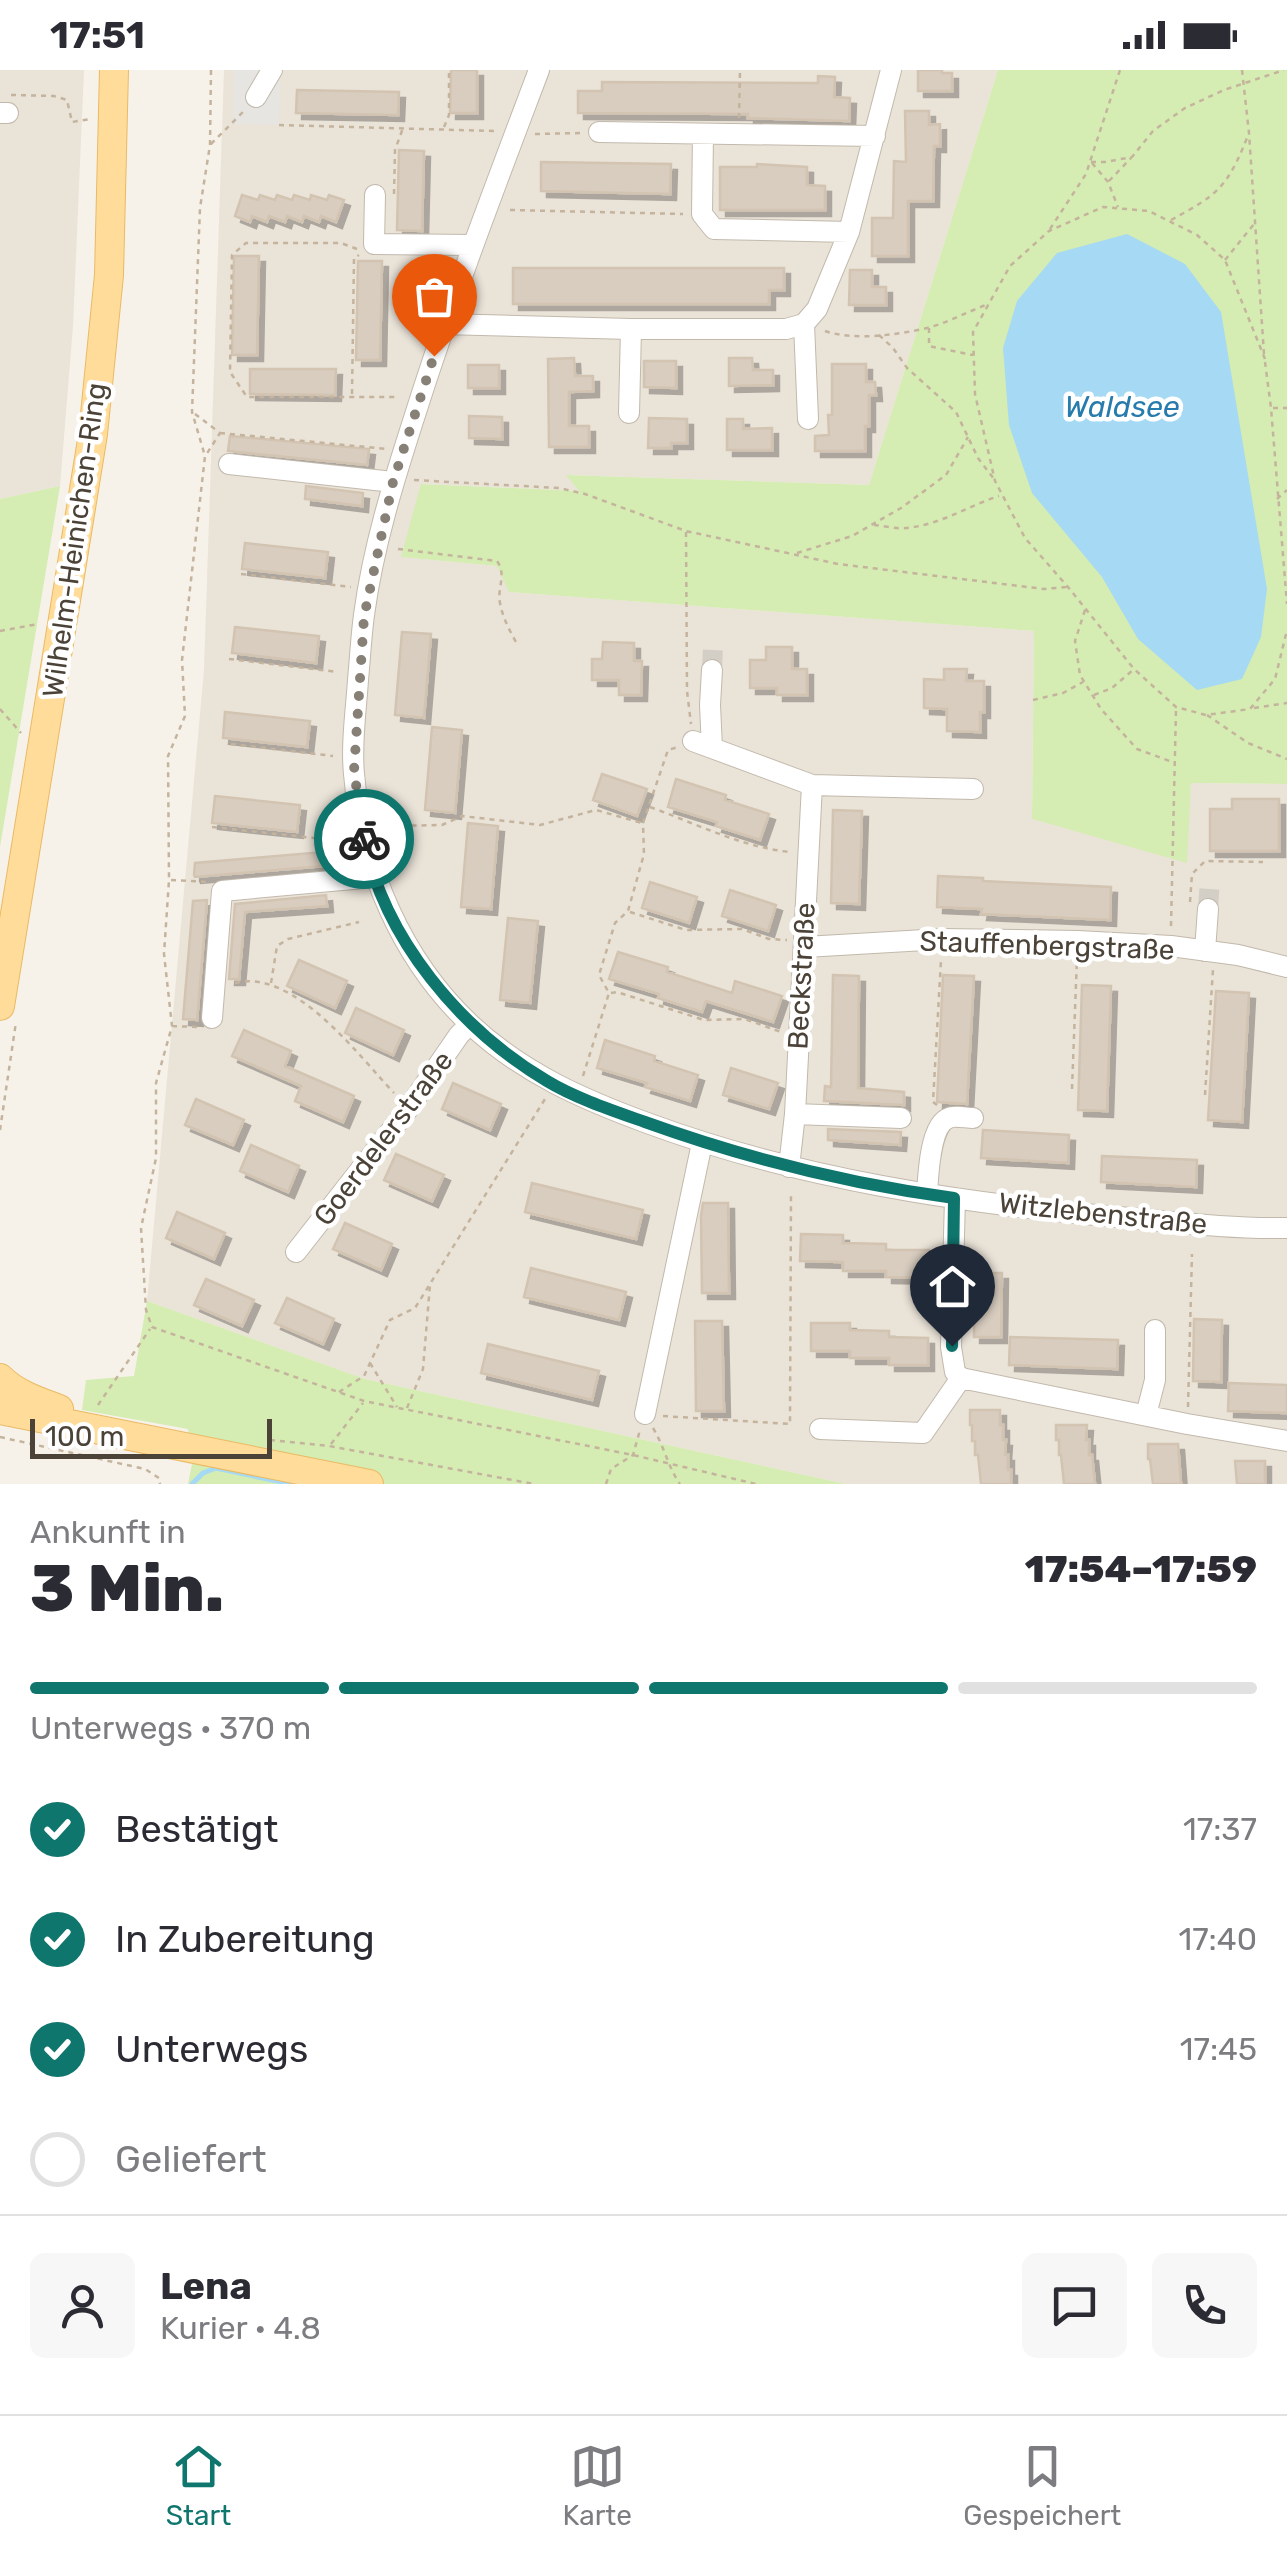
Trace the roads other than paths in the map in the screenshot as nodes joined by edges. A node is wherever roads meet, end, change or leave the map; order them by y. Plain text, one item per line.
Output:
1 (114, 70) edge
2 (272, 70) edge
3 (539, 70) edge
4 (891, 70) edge
5 (256, 97) road end
6 (599, 132) road end
7 (703, 134) junction
8 (875, 136) junction
9 (384, 197) road end
10 (849, 232) junction
11 (474, 245) junction
12 (444, 324) junction
13 (804, 324) junction
14 (632, 329) junction
15 (629, 413) dead end
16 (808, 419) dead end
17 (229, 464) dead end
18 (403, 481) junction
19 (712, 670) tunnel mouth
20 (812, 785) junction
21 (973, 789) dead end
22 (375, 877) junction
23 (1199, 910) tunnel mouth
24 (804, 944) junction
25 (1209, 952) junction
26 (1287, 968) edge
27 (0, 1006) edge
28 (212, 1018) road end
29 (470, 1024) junction
30 (795, 1114) junction
31 (900, 1118) dead end
32 (973, 1118) dead end
33 (702, 1143) junction
34 (789, 1167) junction
35 (927, 1194) junction
36 (954, 1198) junction
37 (1287, 1228) edge
38 (296, 1252) dead end
39 (1156, 1330) dead end
40 (0, 1378) edge
41 (961, 1378) junction
42 (0, 1410) edge
43 (644, 1414) road end
44 (1146, 1415) junction
45 (820, 1429) dead end
46 (121, 1434) junction
47 (1287, 1442) edge
48 (370, 1484) edge

1 - 27 main road, Wilhelm-Heinichen-Ring
2 - 5 street
3 - 11 street, Witzlebenstraße
4 - 8 street
6 - 7 street
7 - 8 street
7 - 10 street
8 - 10 street
9 - 11 street
10 - 13 street
11 - 12 street, Witzlebenstraße
12 - 14 street
12 - 18 street, Witzlebenstraße
13 - 14 street
13 - 16 street
14 - 15 street
17 - 18 street
18 - 22 street, Witzlebenstraße
19 - 20 street
20 - 21 street
20 - 24 street, Beckstraße
22 - 28 street
22 - 29 street, Witzlebenstraße
23 - 25 street
24 - 25 street, Stauffenbergstraße
24 - 30 street, Beckstraße
25 - 26 street, Stauffenbergstraße
29 - 33 street, Witzlebenstraße
29 - 38 street, Goerdelerstraße
30 - 31 street
30 - 34 street, Beckstraße
32 - 35 street
33 - 34 street, Witzlebenstraße
33 - 43 street
34 - 35 street, Witzlebenstraße
35 - 36 street, Witzlebenstraße
36 - 37 street, Witzlebenstraße
36 - 41 street
39 - 44 street
40 - 46 main road
41 - 44 street
41 - 45 street
42 - 46 main road
44 - 47 street
46 - 48 main road

